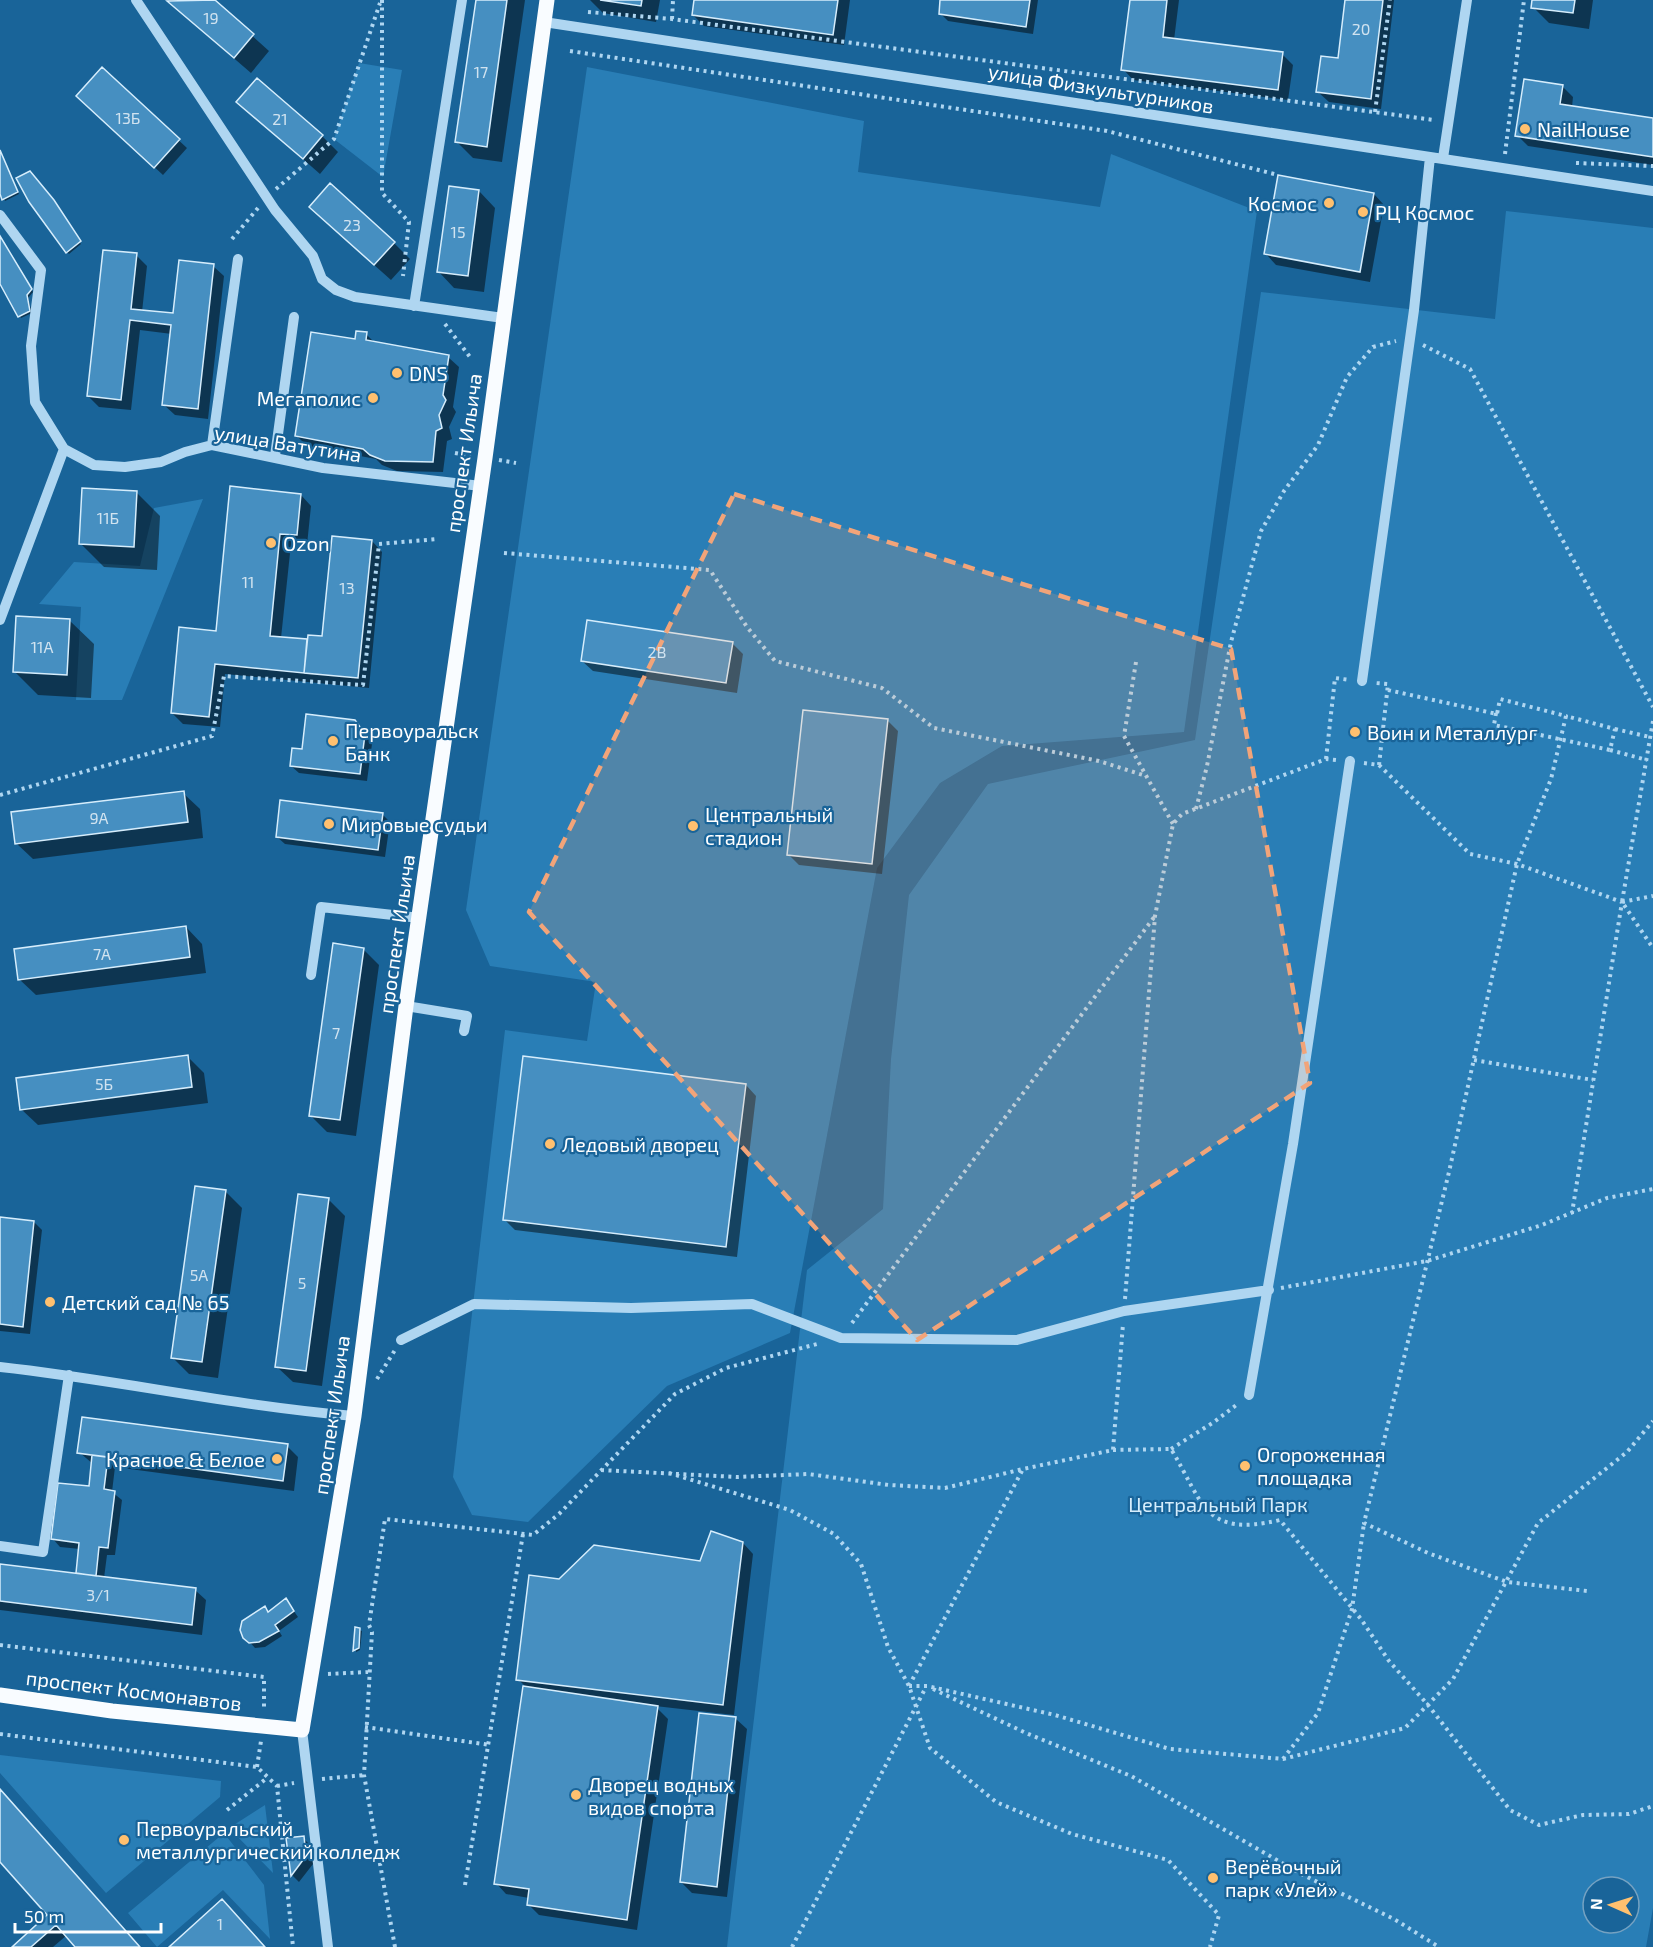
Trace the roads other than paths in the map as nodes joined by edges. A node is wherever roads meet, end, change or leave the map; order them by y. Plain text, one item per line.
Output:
1 (136, 0) edge
2 (462, 0) edge
3 (548, 0) edge
4 (1467, 0) edge
5 (544, 22) junction
6 (1430, 157) junction
7 (1443, 158) junction
8 (1653, 190) edge
9 (0, 215) edge
10 (238, 259) dead end
11 (414, 306) junction
12 (294, 317) dead end
13 (503, 318) junction
14 (212, 445) junction
15 (64, 449) junction
16 (275, 456) junction
17 (481, 486) junction
18 (0, 620) edge
19 (1362, 681) road end
20 (1350, 761) road end
21 (420, 918) junction
22 (311, 975) dead end
23 (406, 1006) junction
24 (464, 1031) dead end
25 (1269, 1290) junction
26 (401, 1340) dead end
27 (0, 1367) edge
28 (69, 1375) junction
29 (1249, 1395) road end
30 (354, 1416) junction
31 (0, 1546) edge
32 (0, 1695) edge
33 (302, 1730) junction
34 (328, 1947) edge

1 - 11 street
2 - 11 street
3 - 5 main road, проспект Ильича
4 - 7 street
5 - 6 street, улица Физкультурников
5 - 13 main road, проспект Ильича
6 - 7 street, улица Физкультурников
6 - 19 street
7 - 8 street, улица Физкультурников
9 - 15 street
10 - 14 street
11 - 13 street
12 - 16 street
13 - 17 main road, проспект Ильича
14 - 15 street, улица Ватутина
14 - 16 street, улица Ватутина
15 - 18 street
16 - 17 street, улица Ватутина
17 - 21 main road, проспект Ильича
20 - 25 street
21 - 22 street
21 - 23 main road, проспект Ильича
23 - 24 street
23 - 30 main road, проспект Ильича
25 - 26 street
25 - 29 street
27 - 28 street
28 - 30 street
28 - 31 street
30 - 33 main road, проспект Ильича
32 - 33 main road, проспект Космонавтов
33 - 34 street, проспект Ильича

